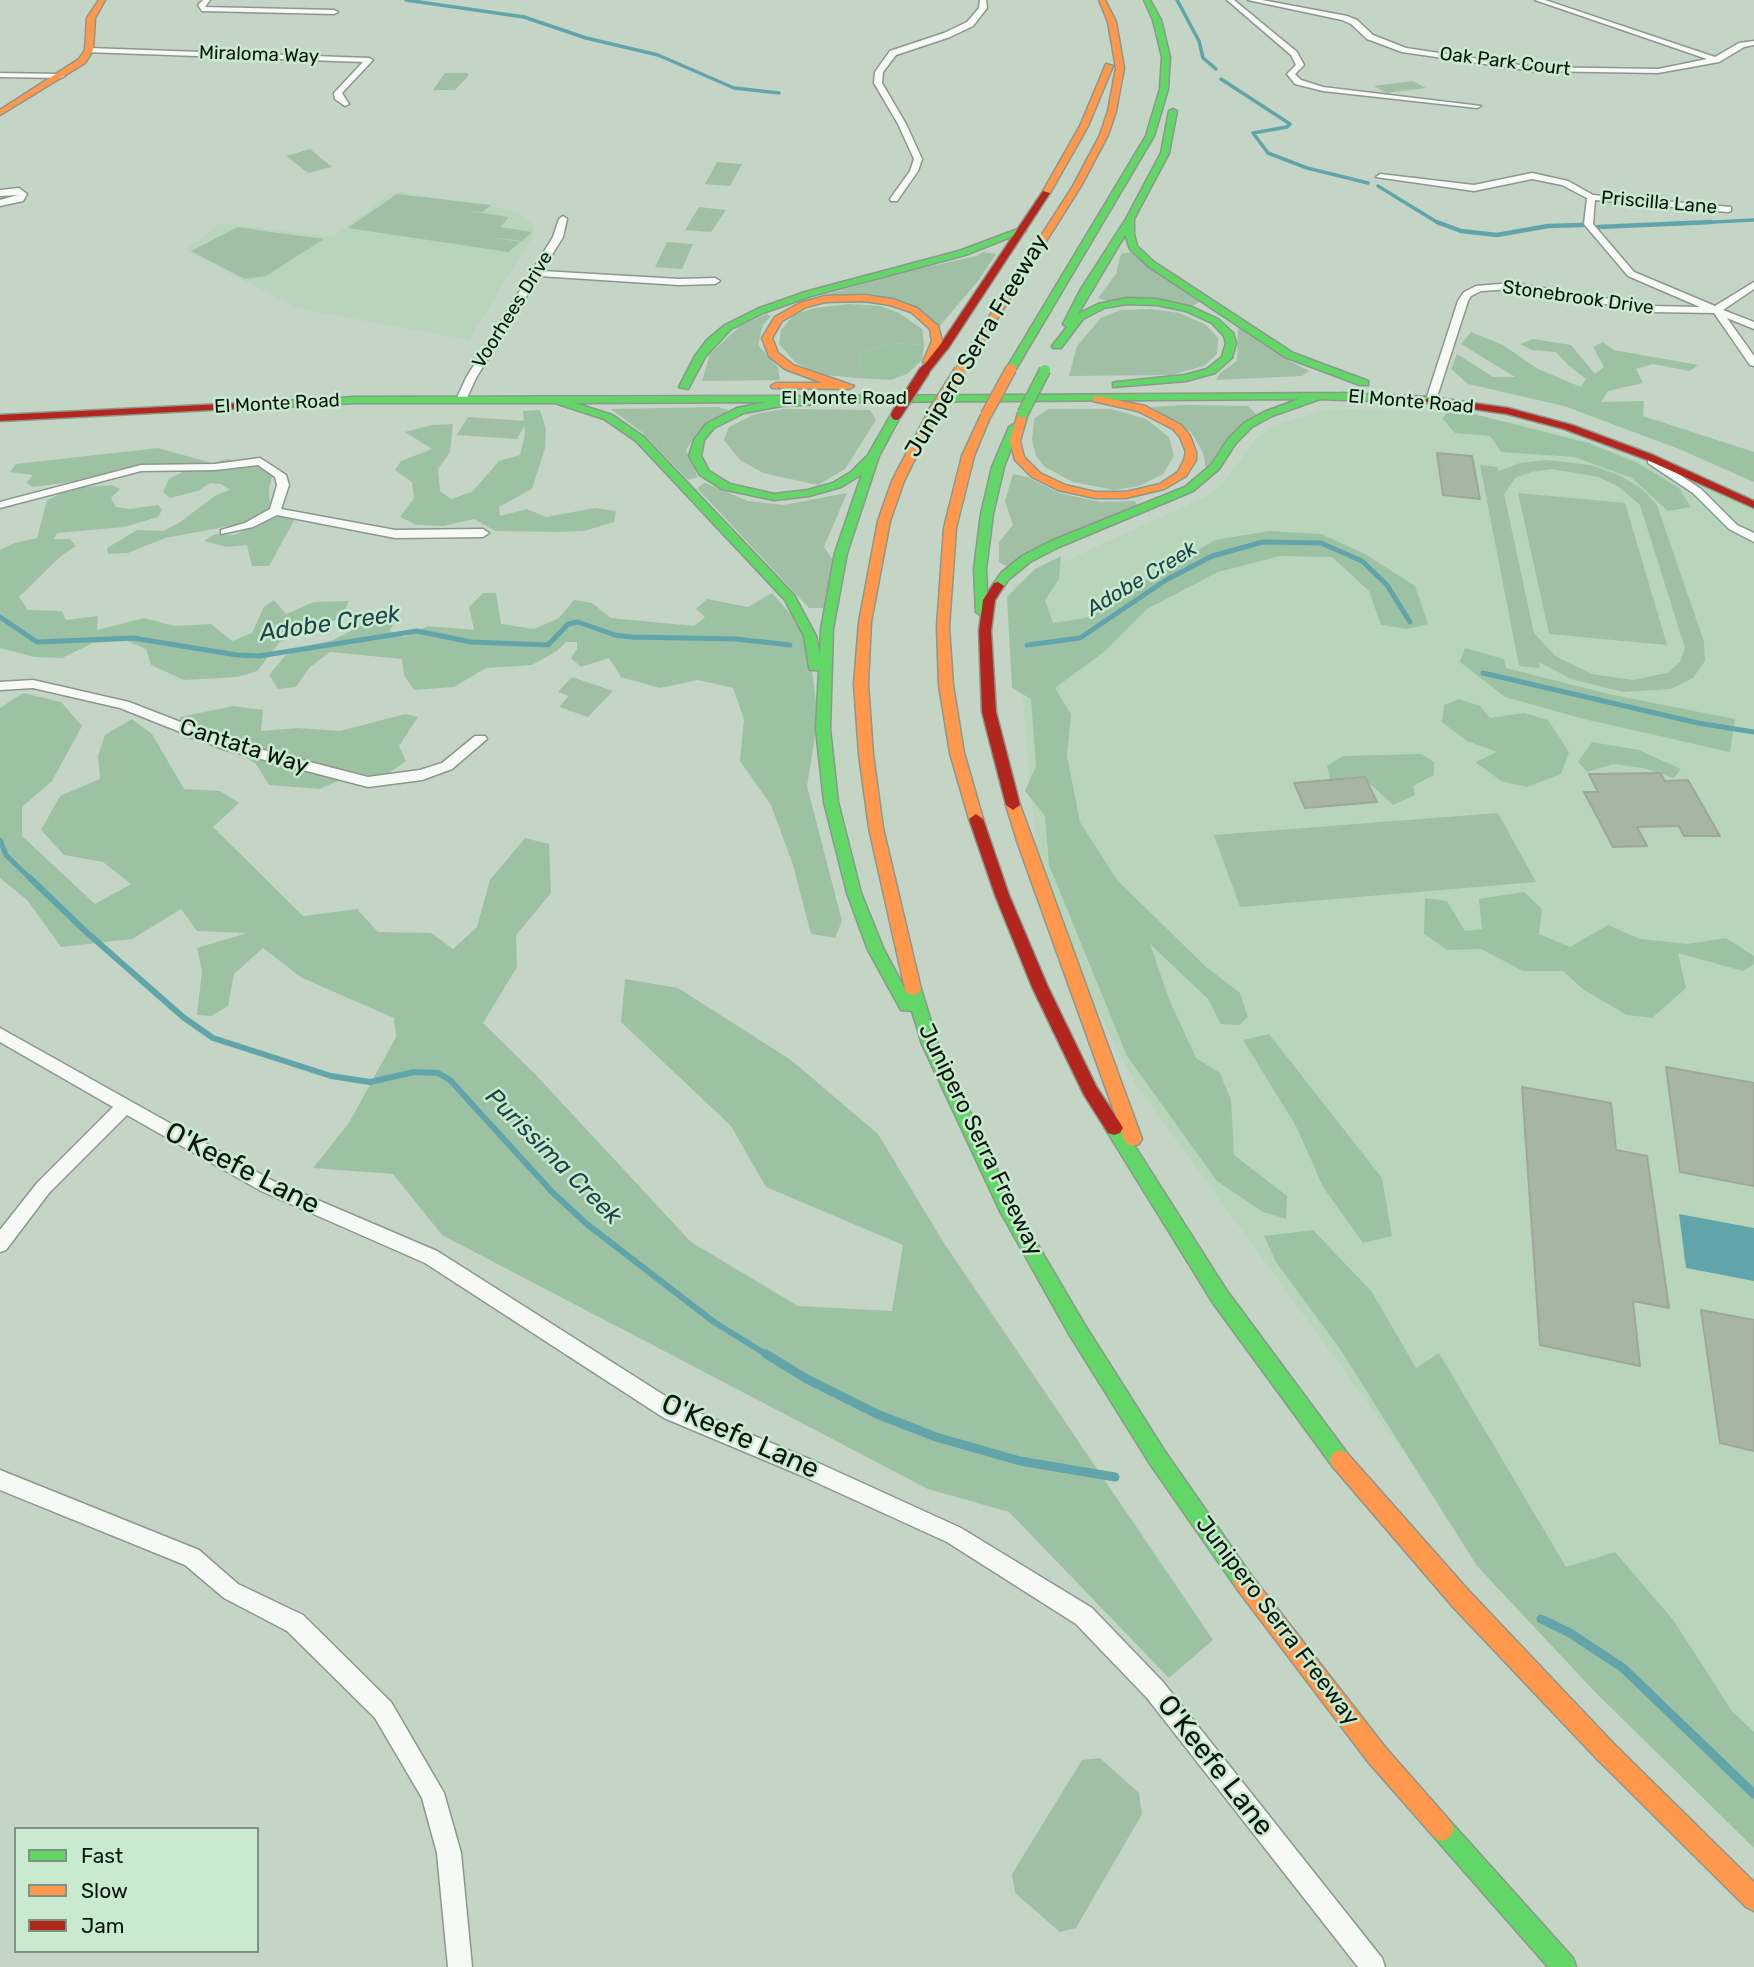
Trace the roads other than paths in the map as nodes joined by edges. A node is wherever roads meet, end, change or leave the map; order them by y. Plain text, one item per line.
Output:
1 (102, 0) edge
2 (207, 0) edge
3 (984, 0) edge
4 (1102, 0) edge
5 (1147, 0) edge
6 (1230, 0) edge
7 (1251, 0) edge
8 (1538, 0) edge
9 (334, 12) dead end
10 (1754, 43) edge
11 (89, 50) junction
12 (1119, 57) junction
13 (1716, 60) junction
14 (0, 75) edge
15 (61, 76) junction
16 (1164, 89) junction
17 (345, 104) dead end
18 (1477, 106) dead end
19 (0, 113) edge
20 (1380, 177) dead end
21 (0, 193) edge
22 (1591, 197) junction
23 (894, 200) dead end
24 (0, 203) edge
25 (1728, 209) dead end
26 (563, 219) dead end
27 (1130, 219) junction
28 (1021, 231) junction
29 (535, 273) junction
30 (715, 281) dead end
31 (1754, 285) edge
32 (1716, 310) junction
33 (1754, 326) edge
34 (1057, 346) junction
35 (1754, 363) edge
36 (925, 370) junction
37 (1364, 383) junction
38 (1116, 385) junction
39 (841, 386) junction
40 (684, 387) junction
41 (463, 394) junction
42 (1432, 394) junction
43 (1316, 397) junction
44 (1097, 398) junction
45 (860, 399) junction
46 (557, 400) junction
47 (0, 405) edge
48 (1023, 413) junction
49 (0, 418) edge
50 (1609, 441) junction
51 (873, 456) junction
52 (1754, 490) edge
53 (0, 505) edge
54 (1754, 505) edge
55 (275, 511) junction
56 (225, 532) dead end
57 (483, 533) dead end
58 (1754, 538) edge
59 (985, 631) junction
60 (0, 686) edge
61 (823, 729) junction
62 (480, 739) dead end
63 (0, 1034) edge
64 (930, 1045) junction
65 (124, 1107) junction
66 (1144, 1179) junction
67 (0, 1244) edge
68 (0, 1480) edge
69 (1754, 1899) edge
70 (460, 1967) edge
71 (1373, 1967) edge
72 (1564, 1967) edge

1 - 11 main road
2 - 9 street
3 - 23 street
4 - 12 main road, Junipero Serra Freeway
5 - 16 main road, Junipero Serra Freeway
6 - 18 street
7 - 13 street, Oak Park Court
8 - 13 street
10 - 13 street, Oak Park Court
11 - 15 main road
11 - 17 street, Miraloma Way
12 - 28 main road
12 - 64 main road, Junipero Serra Freeway, bridge
14 - 15 street
15 - 19 main road
16 - 27 main road
16 - 66 main road, Junipero Serra Freeway, bridge
20 - 22 street, Priscilla Lane
21 - 24 street
22 - 25 street, Priscilla Lane
22 - 32 street, Priscilla Lane
26 - 29 street, Voorhees Drive
27 - 34 main road
27 - 37 main road
28 - 36 main road
28 - 40 main road
29 - 30 street
29 - 41 street, Voorhees Drive
31 - 32 street
32 - 33 street, Priscilla Lane
32 - 35 street
32 - 42 street, Stonebrook Drive
34 - 38 main road
34 - 48 main road, bridge
36 - 39 main road
36 - 51 main road, bridge
37 - 38 main road, El Monte Road
37 - 42 main road, El Monte Road
38 - 39 main road, El Monte Road
39 - 40 main road, El Monte Road
40 - 41 main road, El Monte Road
41 - 46 main road, El Monte Road
41 - 47 main road, El Monte Road
41 - 49 main road, El Monte Road
42 - 43 main road, El Monte Road
42 - 50 main road, El Monte Road
42 - 52 main road, El Monte Road
43 - 44 main road, El Monte Road
43 - 59 main road
44 - 45 main road, El Monte Road
44 - 48 main road
45 - 46 main road, El Monte Road
45 - 51 main road
46 - 61 main road
48 - 59 main road
50 - 54 main road, El Monte Road
50 - 58 street
51 - 61 main road
53 - 55 street
55 - 56 street
55 - 57 street
59 - 66 main road
60 - 62 street, Cantata Way
61 - 64 main road
63 - 65 street, O'Keefe Lane
64 - 72 main road, Junipero Serra Freeway
65 - 67 street
65 - 71 street, O'Keefe Lane
66 - 69 main road, Junipero Serra Freeway
68 - 70 street

